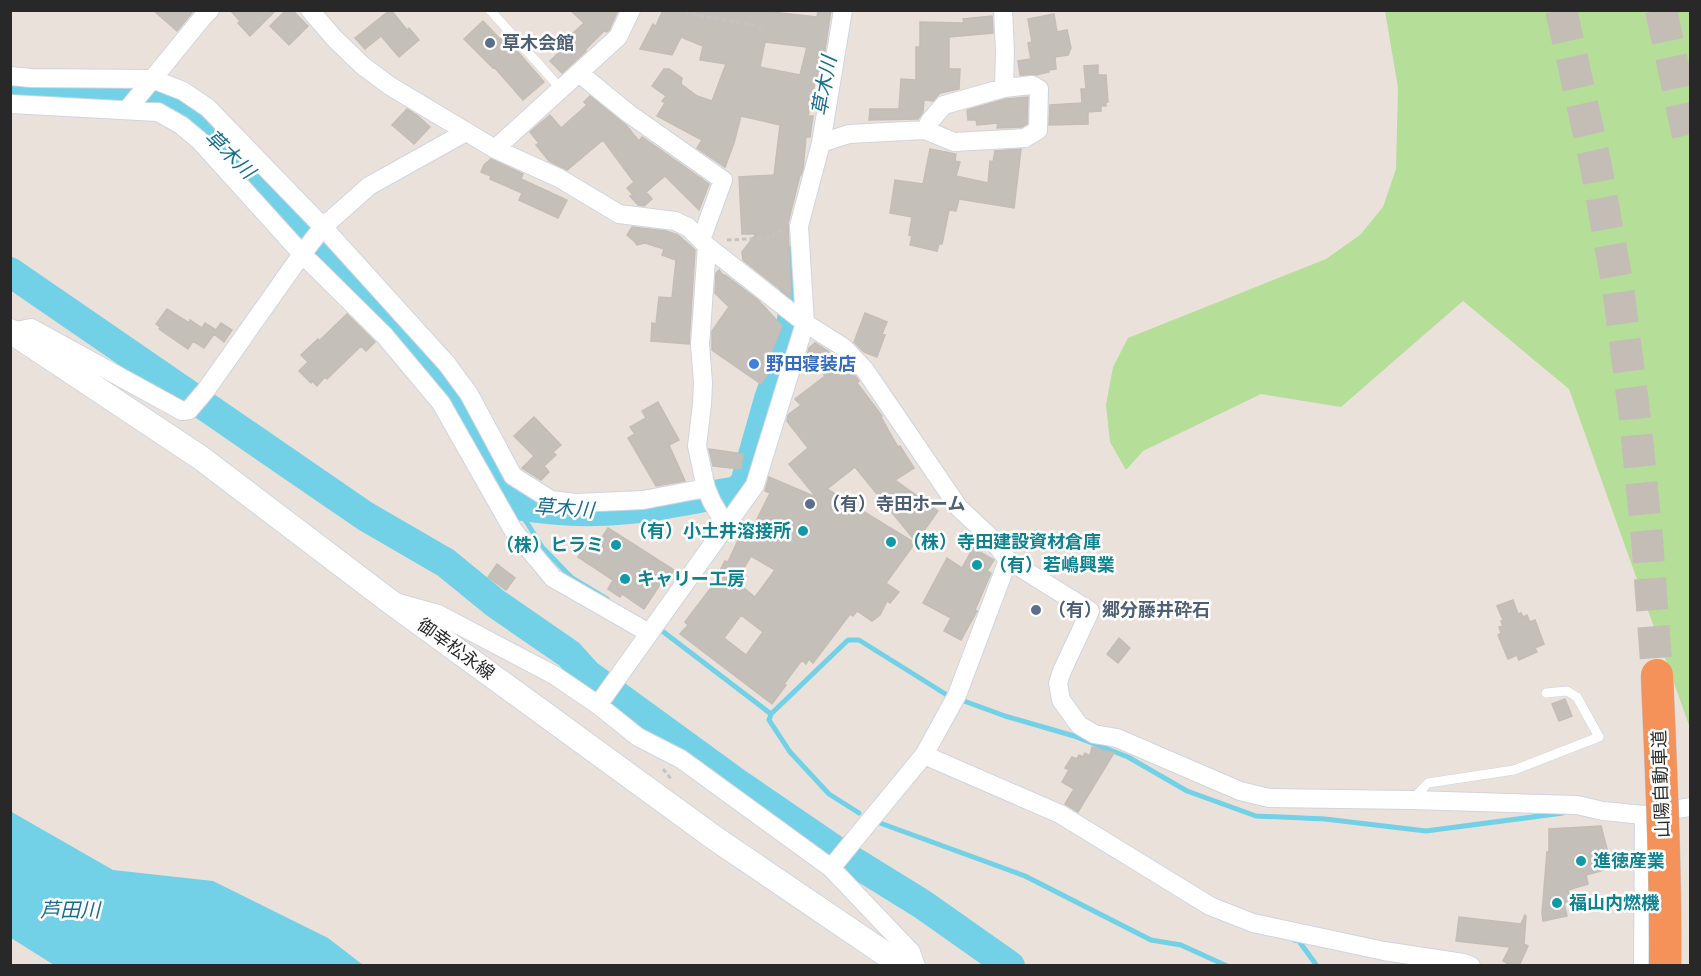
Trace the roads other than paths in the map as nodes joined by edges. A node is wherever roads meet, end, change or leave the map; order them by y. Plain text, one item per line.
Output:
1 (210, 10) edge
2 (310, 10) edge
3 (490, 10) edge
4 (631, 10) edge
5 (843, 10) edge
6 (1003, 10) edge
7 (579, 73) junction
8 (10, 76) edge
9 (150, 81) junction
10 (1004, 88) junction
11 (561, 89) junction
12 (10, 104) edge
13 (130, 106) junction
14 (925, 130) junction
15 (466, 132) junction
16 (821, 143) junction
17 (495, 149) junction
18 (321, 230) junction
19 (704, 243) junction
20 (304, 251) junction
21 (797, 317) junction
22 (11, 331) edge
23 (709, 495) junction
24 (726, 526) junction
25 (1008, 560) junction
26 (388, 600) junction
27 (653, 628) junction
28 (1657, 675) tunnel mouth
29 (1546, 693) dead end
30 (606, 695) junction
31 (924, 755) junction
32 (1412, 800) junction
33 (1690, 807) edge
34 (1644, 815) junction
35 (834, 864) junction
36 (903, 966) edge
37 (916, 966) edge
38 (1471, 966) edge
39 (1642, 966) edge
40 (1665, 966) edge

1 - 9 street
2 - 15 street
3 - 11 lane
4 - 7 street
5 - 16 street
6 - 10 street
7 - 11 street
7 - 19 street
8 - 9 street
9 - 13 street
9 - 18 street
10 - 14 street
10 - 14 street
11 - 17 street
12 - 13 street
13 - 20 street
14 - 16 street
15 - 17 street
15 - 18 street
16 - 21 street
17 - 19 street
18 - 20 street
18 - 23 street
19 - 21 street
19 - 23 street
20 - 22 street
20 - 27 street
21 - 24 street
21 - 25 street
22 - 26 main road, 御幸松永線
23 - 24 street
24 - 27 street
25 - 31 street
25 - 32 street
26 - 30 street
26 - 36 main road, 御幸松永線
27 - 30 street
28 - 40 highway, 山陽自動車道, bridge
29 - 32 lane
30 - 35 street
31 - 35 street
31 - 38 street
32 - 34 street
33 - 34 street
34 - 39 street
35 - 37 street

